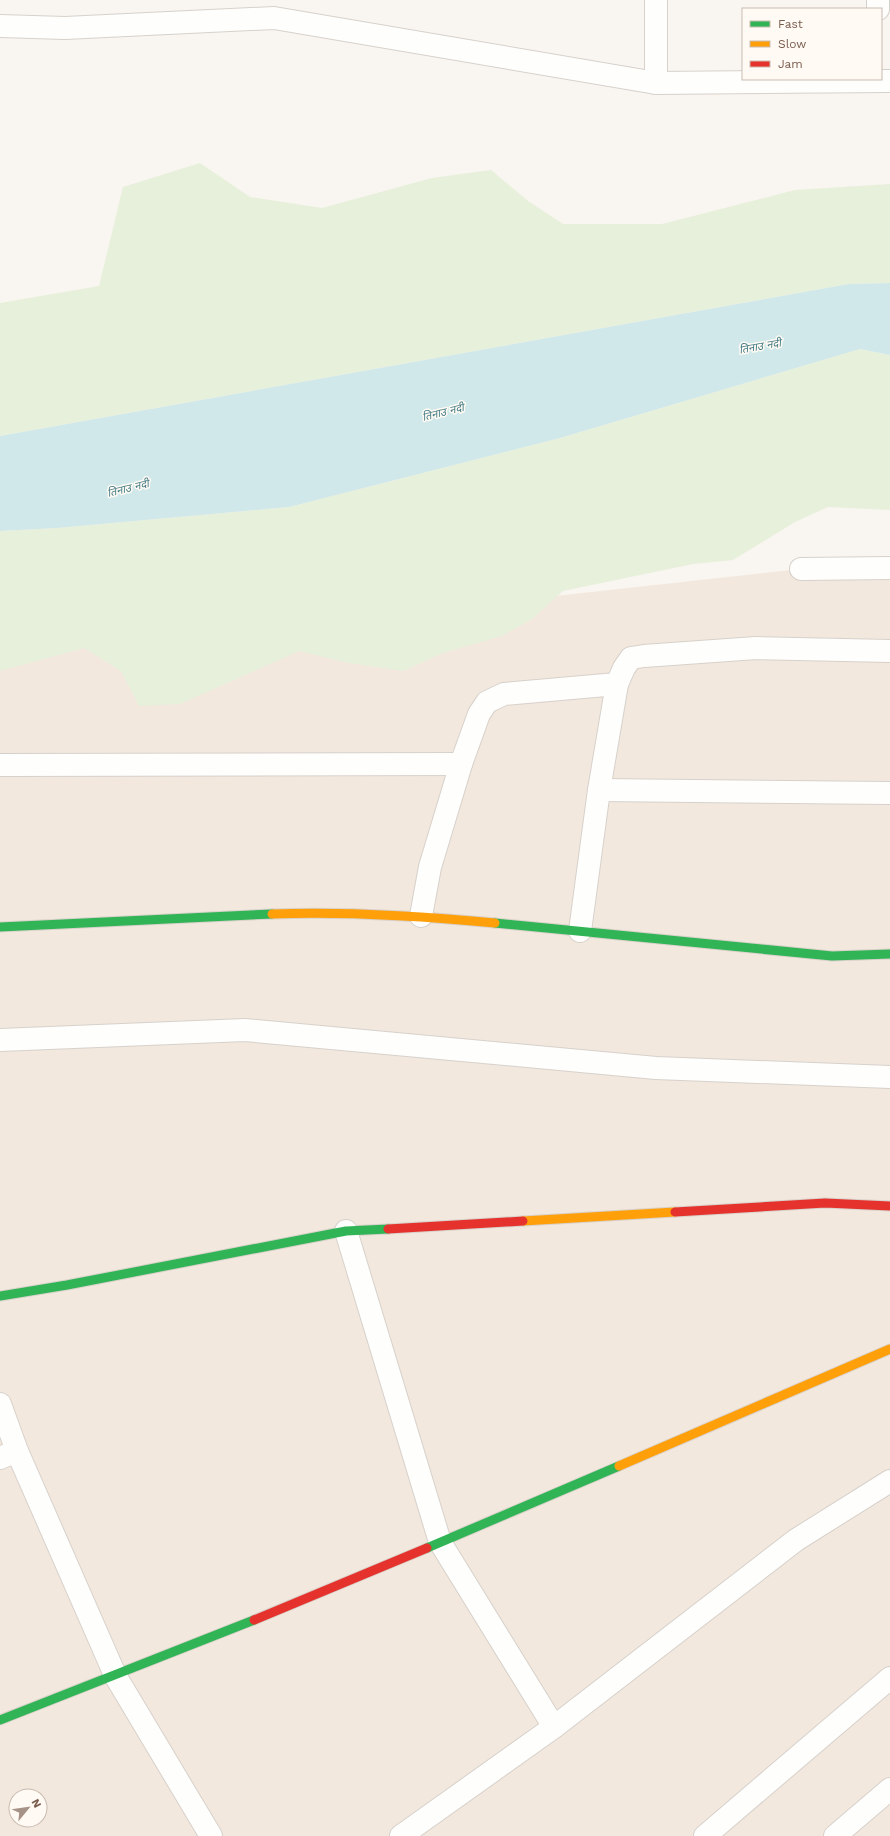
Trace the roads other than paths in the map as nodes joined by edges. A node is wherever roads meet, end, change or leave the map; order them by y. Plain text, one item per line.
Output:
1 (656, 0) edge
2 (0, 26) edge
3 (879, 80) edge
4 (656, 83) junction
5 (890, 568) edge
6 (801, 569) dead end
7 (890, 651) edge
8 (617, 684) junction
9 (461, 764) junction
10 (0, 765) edge
11 (598, 790) junction
12 (890, 793) edge
13 (421, 916) junction
14 (0, 927) edge
15 (580, 931) junction
16 (890, 954) edge
17 (0, 1040) edge
18 (890, 1077) edge
19 (890, 1206) edge
20 (346, 1231) junction
21 (0, 1296) edge
22 (890, 1349) edge
23 (0, 1404) edge
24 (9, 1454) edge
25 (890, 1482) edge
26 (440, 1542) junction
27 (116, 1676) junction
28 (890, 1678) edge
29 (0, 1720) edge
30 (554, 1727) junction
31 (890, 1789) edge
32 (211, 1836) edge
33 (401, 1836) edge
34 (705, 1836) edge
35 (835, 1836) edge

1 - 4 street
2 - 4 street
3 - 4 street
5 - 6 street
7 - 8 street
8 - 9 street
8 - 11 street
9 - 10 street
9 - 13 street
11 - 12 street
11 - 15 street
13 - 14 street
13 - 15 street
15 - 16 street
17 - 18 street
19 - 20 street
20 - 21 street
20 - 26 street
22 - 26 street
23 - 24 street
24 - 27 street
25 - 30 street
26 - 27 street
26 - 30 street
27 - 29 street
27 - 32 street
28 - 34 street
30 - 33 street
31 - 35 street

